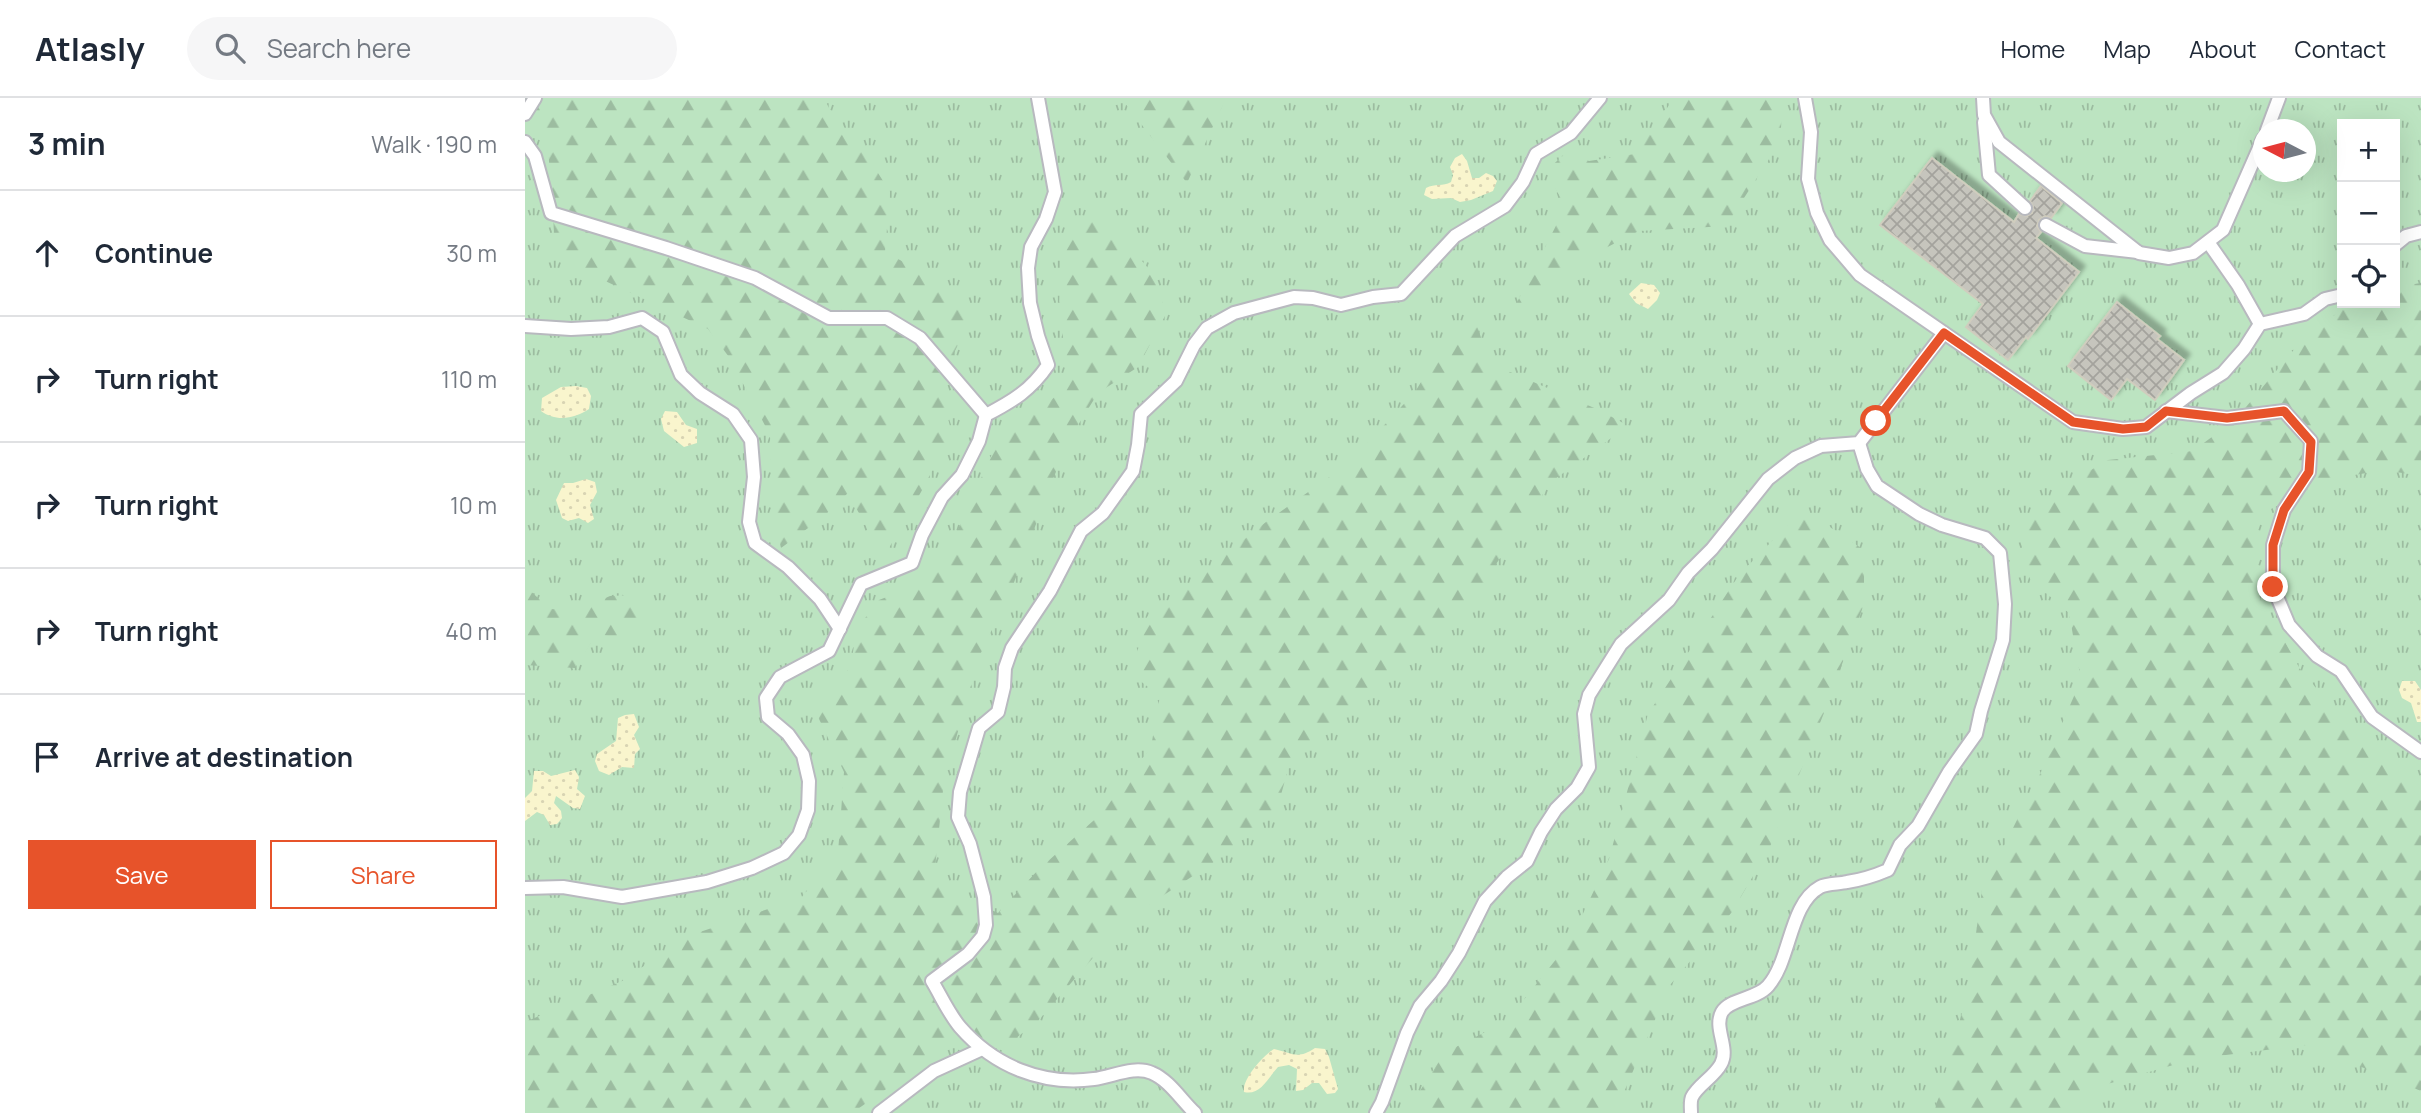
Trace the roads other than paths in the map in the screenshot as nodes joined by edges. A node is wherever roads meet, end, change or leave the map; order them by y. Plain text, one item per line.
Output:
1 (535, 98) edge
2 (1038, 98) edge
3 (1600, 98) edge
4 (1805, 98) edge
5 (1983, 98) edge
6 (2279, 98) edge
7 (525, 114) edge
8 (1984, 116) junction
9 (2271, 119) edge
10 (525, 142) edge
11 (2253, 162) edge
12 (2025, 208) dead end
13 (2046, 225) dead end
14 (2421, 232) edge
15 (2400, 241) edge
16 (2208, 243) junction
17 (2139, 253) junction
18 (2337, 296) edge
19 (2260, 324) junction
20 (525, 326) edge
21 (1944, 333) junction
22 (2166, 411) junction
23 (986, 415) junction
24 (1859, 443) junction
25 (840, 629) junction
26 (2421, 752) edge
27 (525, 888) edge
28 (982, 1049) junction
29 (879, 1113) edge
30 (1195, 1113) edge
31 (1376, 1113) edge
32 (1691, 1113) edge

1 - 7 lane
2 - 23 lane
3 - 28 lane
4 - 21 lane
5 - 8 lane
6 - 9 lane
8 - 12 lane
8 - 17 lane
10 - 23 lane
11 - 16 lane
13 - 17 lane
14 - 15 lane
16 - 17 lane
16 - 19 lane
18 - 19 lane
19 - 22 lane
20 - 25 lane
21 - 22 lane
21 - 24 lane
22 - 26 lane
23 - 25 lane
24 - 31 lane
24 - 32 lane
25 - 27 lane
28 - 29 lane
28 - 30 lane

